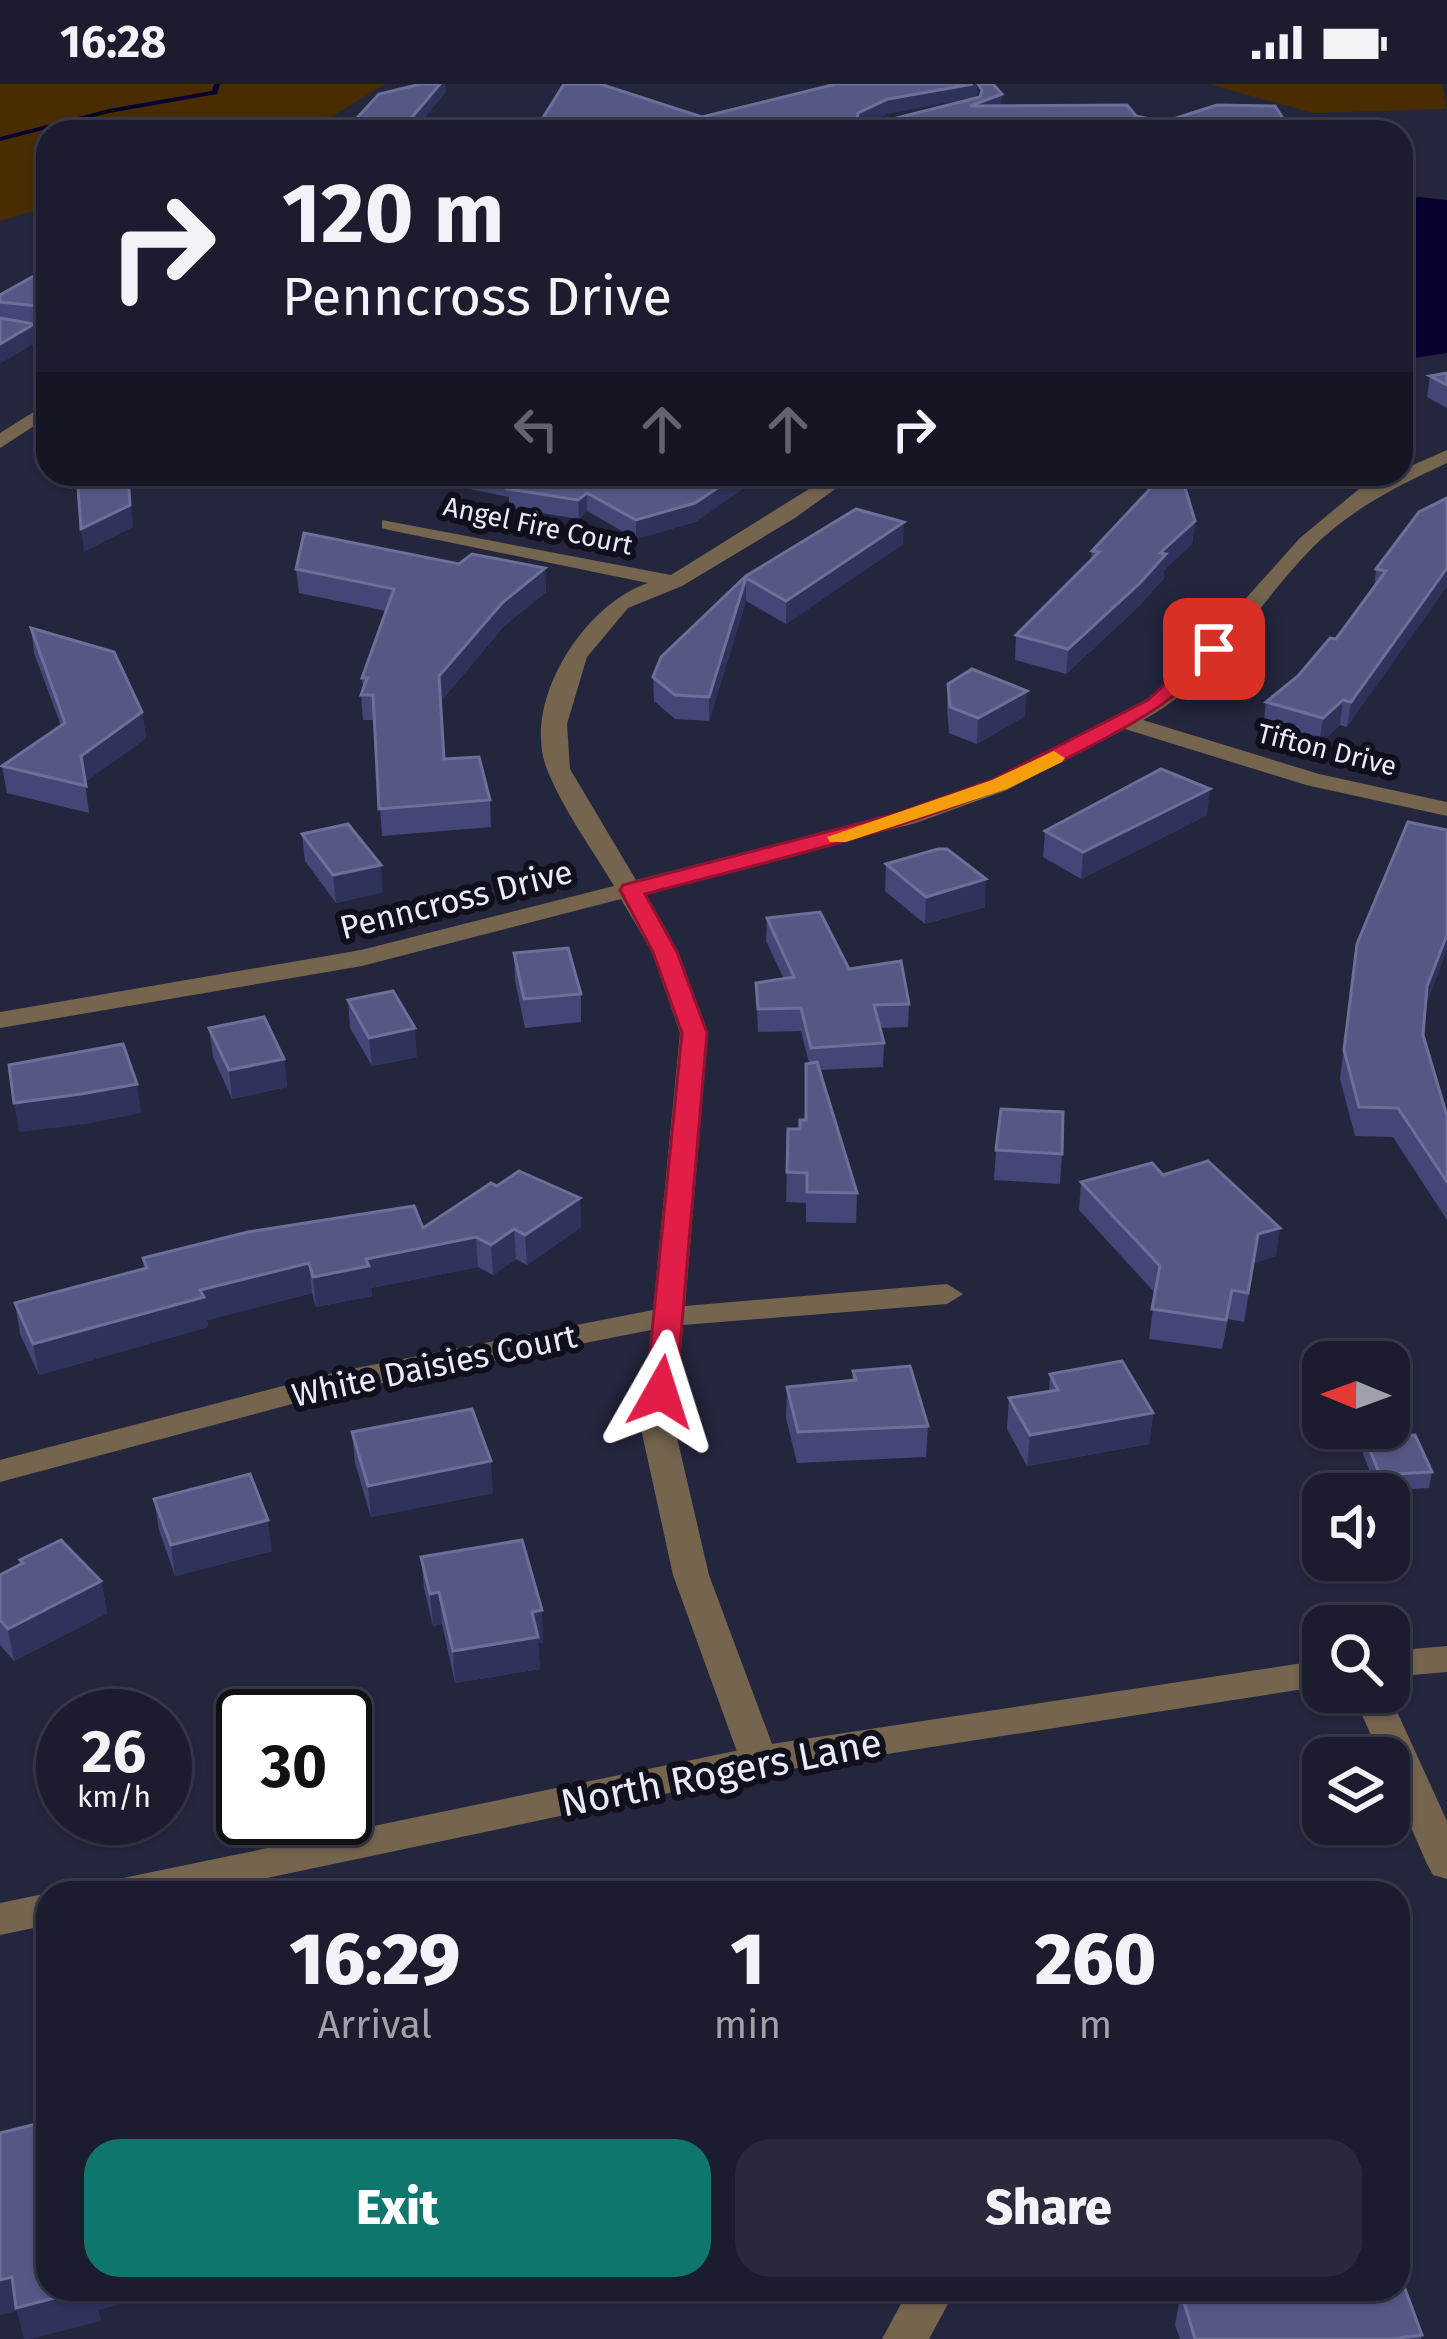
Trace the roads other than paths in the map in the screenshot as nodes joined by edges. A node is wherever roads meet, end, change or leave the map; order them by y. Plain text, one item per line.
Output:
1 (0, 327) edge
2 (36, 332) edge
3 (36, 418) edge
4 (0, 442) edge
5 (1447, 456) edge
6 (1413, 469) edge
7 (830, 486) edge
8 (1384, 486) edge
9 (389, 524) dead end
10 (675, 582) junction
11 (1126, 722) junction
12 (1447, 809) edge
13 (632, 890) junction
14 (0, 1020) edge
15 (947, 1294) dead end
16 (668, 1317) junction
17 (0, 1471) edge
18 (1447, 1659) edge
19 (1410, 1662) edge
20 (1302, 1675) edge
21 (1379, 1713) edge
22 (759, 1760) junction
23 (1447, 1864) edge
24 (180, 1881) edge
25 (36, 1912) edge
26 (0, 1919) edge
27 (926, 2301) edge
28 (905, 2339) edge

1 - 2 street
3 - 4 street
5 - 6 street, Penncross Drive
7 - 10 street
8 - 11 street, Penncross Drive
9 - 10 street, Angel Fire Court
10 - 13 street
11 - 12 street, Tifton Drive
11 - 13 street, Penncross Drive
13 - 14 street, Penncross Drive
13 - 16 street
15 - 16 street, White Daisies Court
16 - 17 street, White Daisies Court
16 - 22 street
18 - 19 street
20 - 22 street, North Rogers Lane
21 - 23 street
22 - 24 street, North Rogers Lane
25 - 26 street
27 - 28 street

